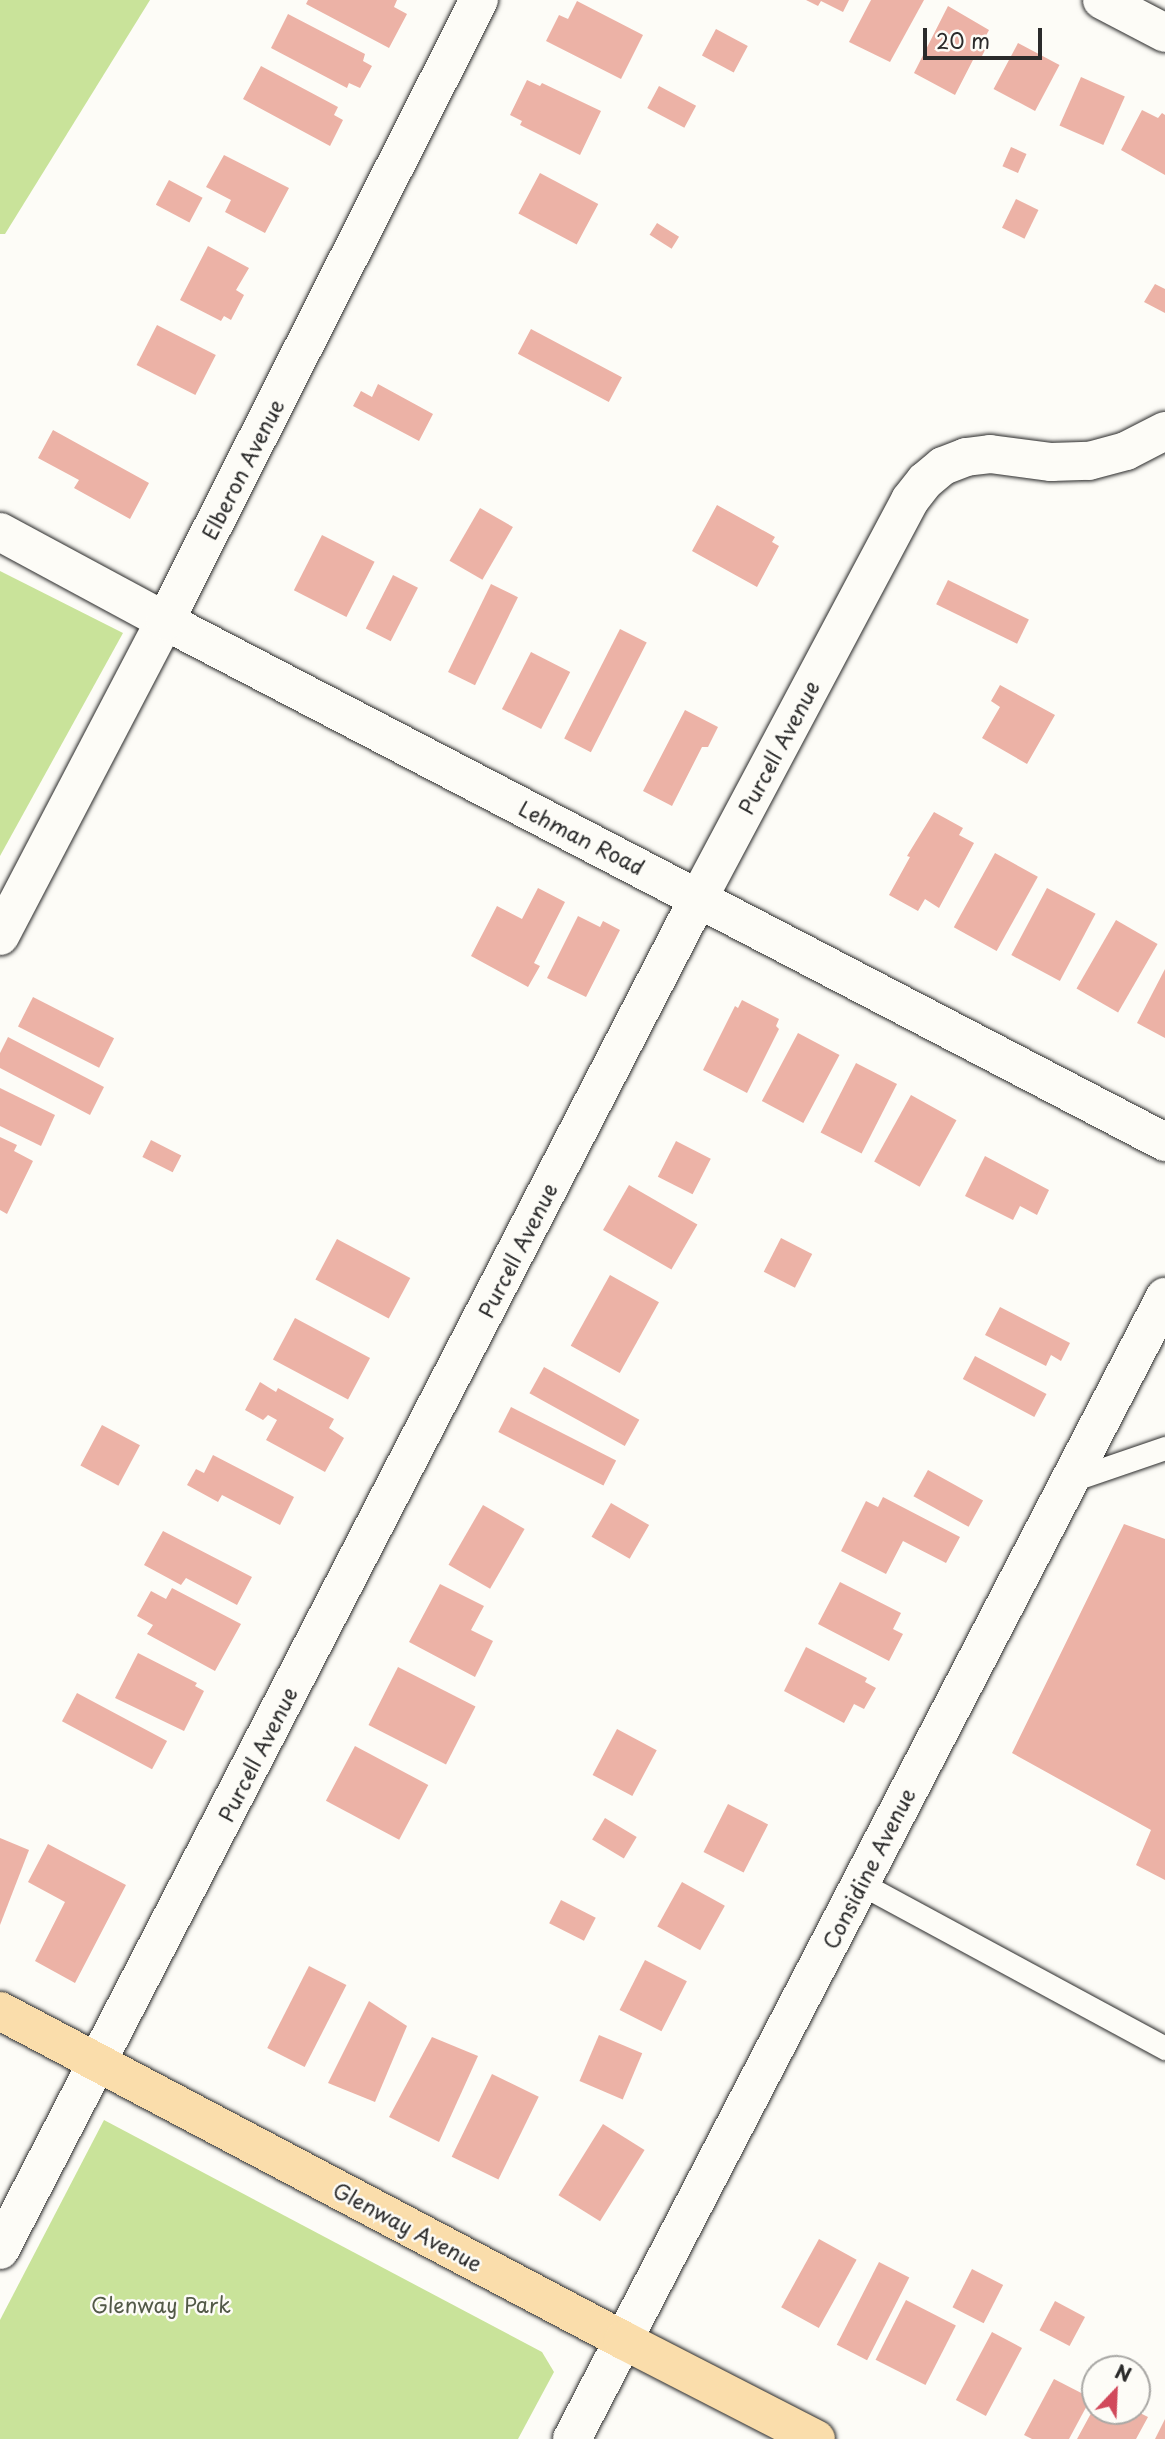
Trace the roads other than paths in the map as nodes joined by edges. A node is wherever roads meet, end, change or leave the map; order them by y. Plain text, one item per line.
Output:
1 (480, 0) edge
2 (1102, 0) edge
3 (1165, 33) edge
4 (1165, 431) edge
5 (0, 532) edge
6 (164, 621) junction
7 (699, 897) junction
8 (0, 936) edge
9 (1165, 1142) edge
10 (1165, 1297) edge
11 (1165, 1448) edge
12 (1069, 1481) junction
13 (860, 1883) junction
14 (0, 2011) edge
15 (1165, 2048) edge
16 (99, 2061) junction
17 (0, 2250) edge
18 (622, 2340) junction
19 (572, 2439) edge
20 (817, 2439) edge

1 - 6 street, Elberon Avenue
2 - 3 street
4 - 7 street, Purcell Avenue
5 - 6 street, Lehman Road
6 - 7 street, Lehman Road
6 - 8 street, Elberon Avenue
7 - 9 street, Lehman Road
7 - 16 street, Purcell Avenue
10 - 12 street, Considine Avenue
11 - 12 lane
12 - 13 street, Considine Avenue
13 - 15 lane
13 - 18 street, Considine Avenue
14 - 16 main road, Glenway Avenue
16 - 17 street, Purcell Avenue
16 - 18 main road, Glenway Avenue
18 - 19 street, Considine Avenue
18 - 20 main road, Glenway Avenue

